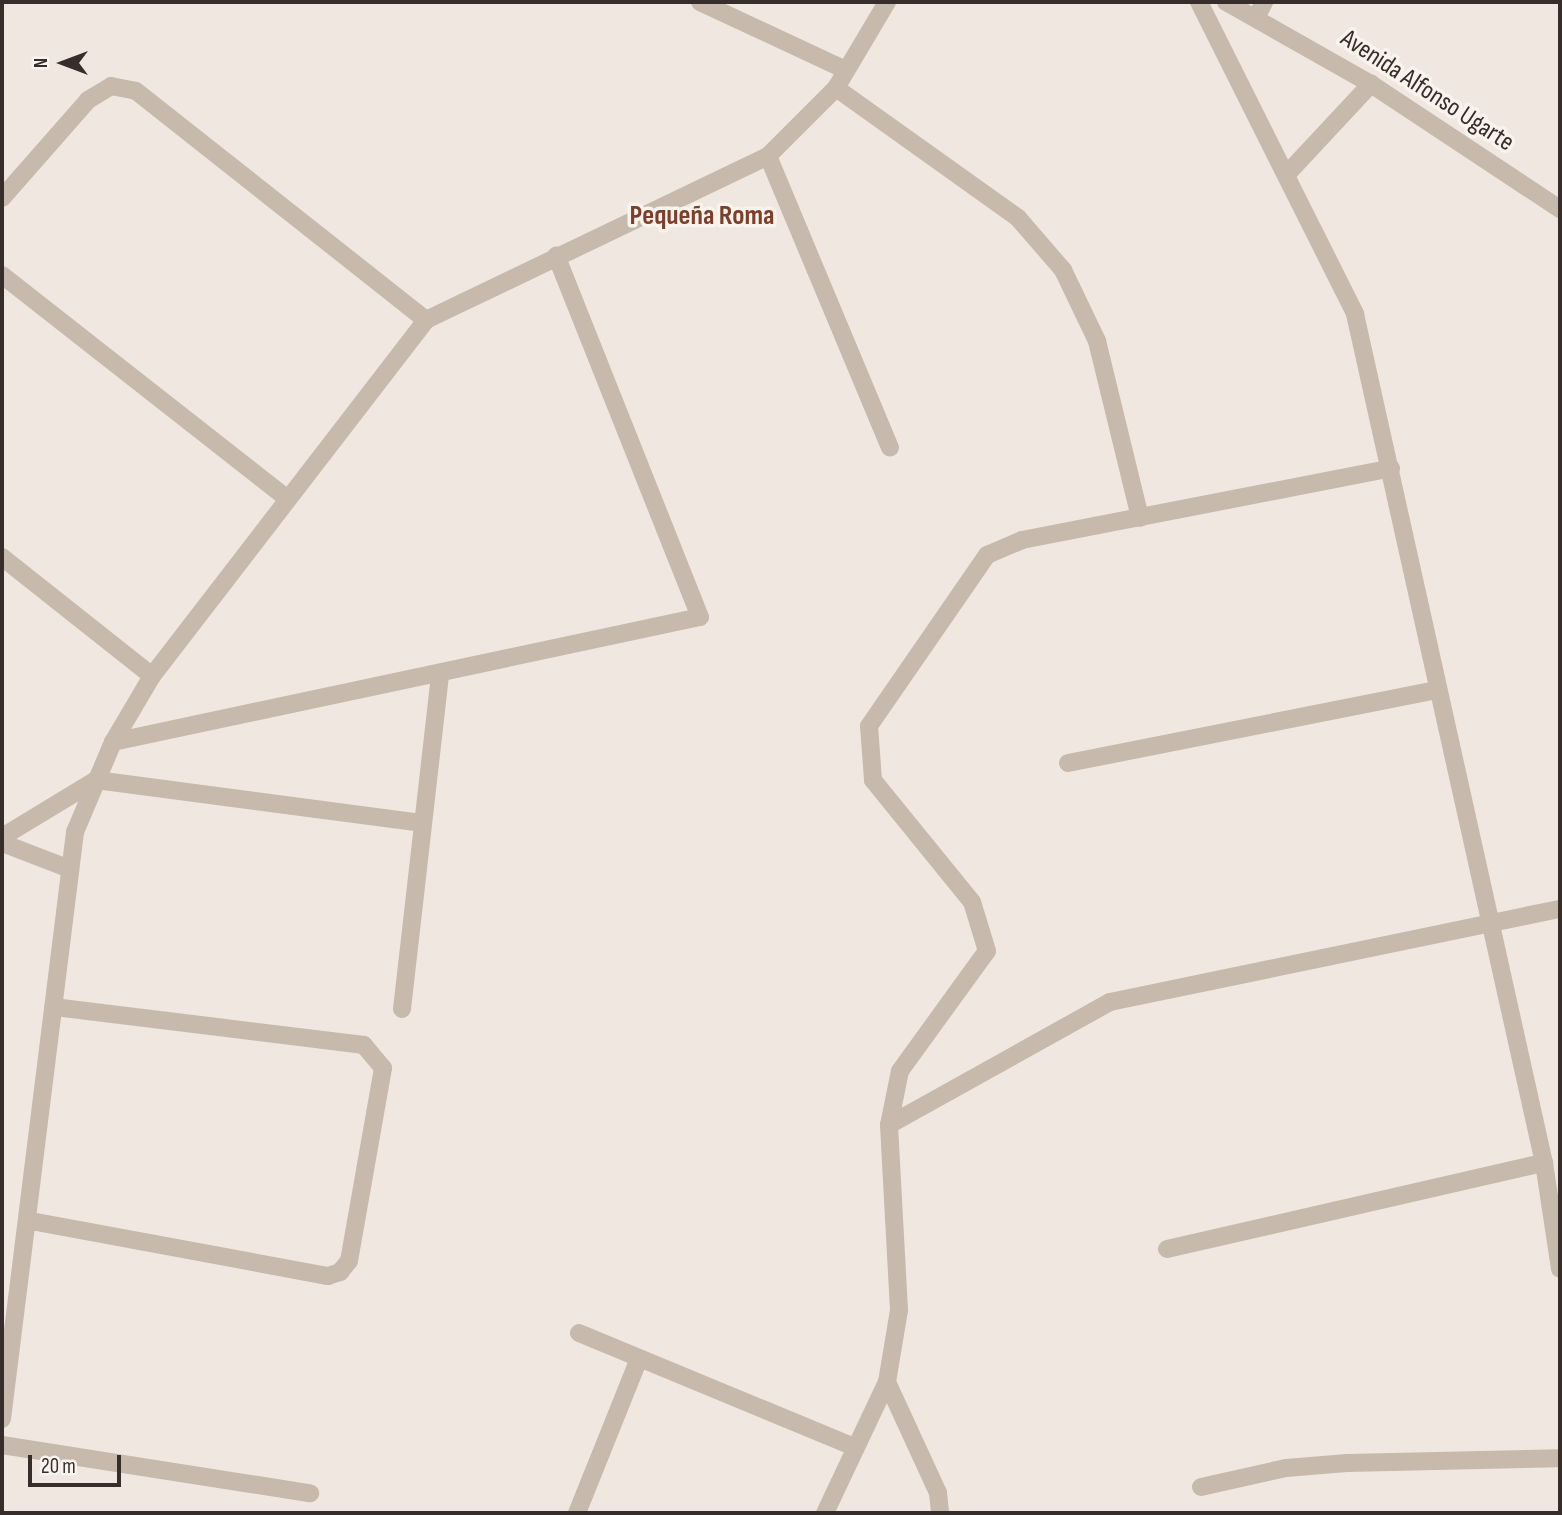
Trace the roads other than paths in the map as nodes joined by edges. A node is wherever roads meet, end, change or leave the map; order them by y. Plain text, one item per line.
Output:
1 (699, 2) edge
2 (887, 2) edge
3 (1199, 2) edge
4 (1226, 2) edge
5 (1261, 9) edge
6 (846, 70) junction
7 (1371, 84) junction
8 (835, 88) junction
9 (768, 156) junction
10 (1286, 175) junction
11 (2, 198) edge
12 (1560, 209) edge
13 (556, 256) junction
14 (2, 275) edge
15 (426, 320) junction
16 (890, 447) dead end
17 (1391, 468) junction
18 (286, 498) junction
19 (1140, 518) junction
20 (2, 557) edge
21 (440, 674) junction
22 (152, 677) junction
23 (1436, 690) junction
24 (113, 742) junction
25 (1068, 763) dead end
26 (96, 780) junction
27 (421, 823) junction
28 (2, 837) edge
29 (2, 844) edge
30 (70, 869) junction
31 (1560, 909) edge
32 (1489, 924) junction
33 (53, 1007) junction
34 (402, 1009) dead end
35 (889, 1125) junction
36 (1544, 1163) junction
37 (31, 1221) junction
38 (1167, 1249) dead end
39 (1560, 1269) edge
40 (579, 1333) dead end
41 (639, 1359) junction
42 (887, 1382) junction
43 (2, 1419) edge
44 (2, 1445) edge
45 (854, 1447) junction
46 (1560, 1458) edge
47 (1201, 1488) dead end
48 (310, 1493) dead end
49 (577, 1513) edge
50 (825, 1513) edge
51 (940, 1513) edge

1 - 6 street
2 - 6 street
3 - 10 street
4 - 5 street, Avenida Alfonso Ugarte
5 - 7 street, Avenida Alfonso Ugarte
6 - 8 street
7 - 10 street
7 - 12 street, Avenida Alfonso Ugarte
8 - 9 street
8 - 19 street
9 - 13 street
9 - 16 street
10 - 17 street
11 - 15 street
13 - 15 street
13 - 21 street
14 - 18 street
15 - 18 street
17 - 19 street
17 - 23 street
18 - 22 street
19 - 35 street
20 - 22 street
21 - 24 street
21 - 27 street
22 - 24 street
23 - 25 street
23 - 32 street
24 - 26 street
26 - 27 street
26 - 28 street
26 - 30 street
27 - 34 street
29 - 30 street
30 - 33 street
31 - 32 street
32 - 35 street
32 - 36 street
33 - 37 street
33 - 37 street
35 - 42 street
36 - 38 street
36 - 39 street
37 - 43 street
40 - 41 street
41 - 45 street
41 - 49 street
42 - 45 street
42 - 51 street
44 - 48 street
45 - 50 street
46 - 47 street

